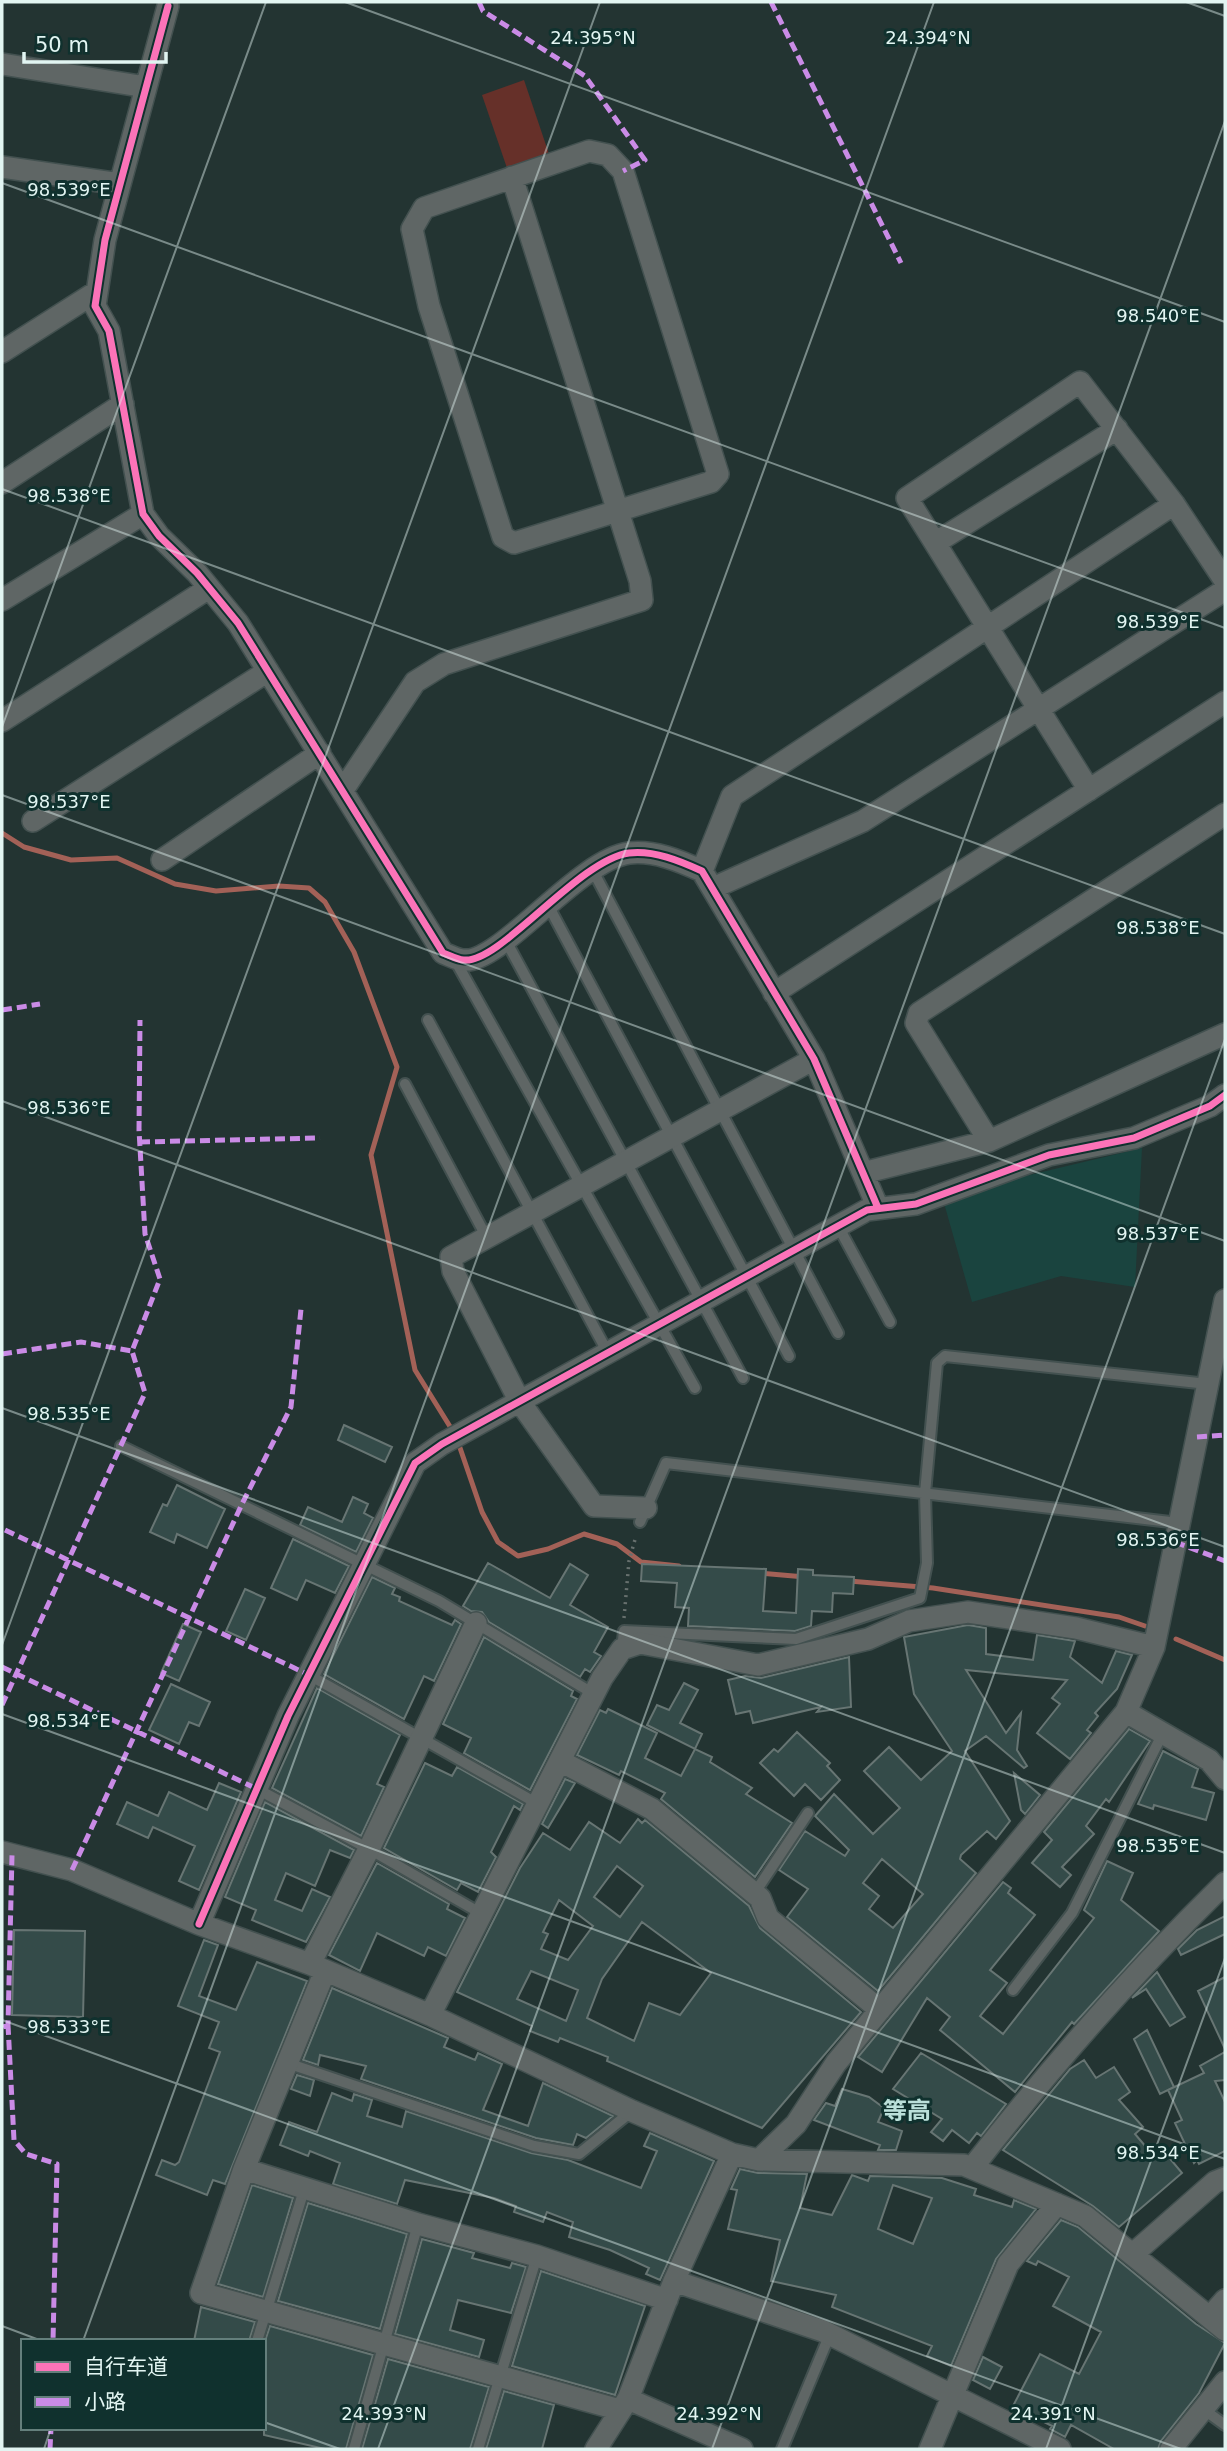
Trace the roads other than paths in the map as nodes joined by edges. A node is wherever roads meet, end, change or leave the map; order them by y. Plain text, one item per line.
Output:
1 (168, 6) dead end
2 (2, 64) edge
3 (146, 87) junction
4 (2, 167) edge
5 (512, 177) junction
6 (120, 184) junction
7 (96, 292) junction
8 (2, 352) edge
9 (122, 404) junction
10 (1117, 429) junction
11 (2, 483) edge
12 (1174, 504) junction
13 (619, 513) junction
14 (144, 514) junction
15 (935, 542) junction
16 (1225, 581) edge
17 (209, 588) junction
18 (1225, 590) edge
19 (2, 600) edge
20 (988, 627) junction
21 (268, 671) junction
22 (1225, 702) edge
23 (1039, 709) junction
24 (2, 721) edge
25 (320, 753) junction
26 (343, 790) junction
27 (1089, 790) junction
28 (1225, 814) edge
29 (33, 821) dead end
30 (162, 860) dead end
31 (592, 869) junction
32 (707, 880) junction
33 (548, 905) junction
34 (505, 939) junction
35 (454, 957) junction
36 (774, 993) junction
37 (428, 1020) dead end
38 (1225, 1034) edge
39 (814, 1059) junction
40 (405, 1084) dead end
41 (1225, 1095) edge
42 (720, 1110) junction
43 (672, 1136) junction
44 (989, 1141) junction
45 (626, 1162) junction
46 (863, 1173) junction
47 (582, 1185) junction
48 (878, 1208) junction
49 (532, 1213) junction
50 (838, 1226) junction
51 (487, 1238) junction
52 (794, 1250) junction
53 (747, 1276) junction
54 (1225, 1300) edge
55 (702, 1301) junction
56 (890, 1322) dead end
57 (660, 1324) junction
58 (838, 1333) dead end
59 (608, 1353) junction
60 (789, 1356) dead end
61 (743, 1378) dead end
62 (1208, 1384) junction
63 (695, 1388) dead end
64 (520, 1402) junction
65 (121, 1446) dead end
66 (925, 1493) junction
67 (643, 1515) joint
68 (1179, 1523) junction
69 (365, 1564) junction
70 (476, 1623) junction
71 (623, 1640) junction
72 (1154, 1647) junction
73 (309, 1675) junction
74 (594, 1694) junction
75 (1126, 1712) junction
76 (1163, 1733) junction
77 (420, 1736) junction
78 (560, 1761) junction
79 (1225, 1779) edge
80 (257, 1789) junction
81 (538, 1804) junction
82 (808, 1813) dead end
83 (369, 1849) junction
84 (2, 1852) edge
85 (1225, 1883) edge
86 (754, 1894) junction
87 (482, 1914) junction
88 (198, 1924) junction
89 (317, 1968) junction
90 (1013, 1990) dead end
91 (880, 2010) junction
92 (430, 2015) junction
93 (286, 2063) junction
94 (632, 2111) junction
95 (732, 2154) junction
96 (759, 2160) junction
97 (972, 2168) junction
98 (243, 2169) junction
99 (1225, 2178) edge
100 (304, 2190) junction
101 (1057, 2204) junction
102 (418, 2224) junction
103 (1133, 2254) junction
104 (537, 2256) junction
105 (670, 2290) junction
106 (1225, 2300) edge
107 (267, 2311) junction
108 (1218, 2323) edge
109 (830, 2334) junction
110 (258, 2339) edge
111 (383, 2344) junction
112 (500, 2377) junction
113 (1225, 2382) edge
114 (954, 2394) junction
115 (624, 2405) junction
116 (1203, 2409) junction
117 (1225, 2425) edge
118 (354, 2449) edge
119 (478, 2449) edge
120 (596, 2449) edge
121 (742, 2449) edge
122 (782, 2449) edge
123 (930, 2449) edge
124 (1060, 2449) edge
125 (1171, 2449) edge

1 - 3 street
2 - 3 street
3 - 6 street
4 - 6 street
5 - 13 street
5 - 13 street
5 - 13 street
6 - 7 street
7 - 8 street
7 - 9 street
9 - 11 street
9 - 14 street
10 - 12 street
10 - 15 street
10 - 15 street
12 - 16 street
12 - 20 street
13 - 26 street
14 - 17 street
14 - 19 street
15 - 20 street
17 - 21 street
17 - 24 street
18 - 23 street
20 - 23 street
20 - 32 street
21 - 25 street
21 - 29 street
22 - 27 street
23 - 27 street
23 - 32 street
25 - 26 street
25 - 30 street
26 - 35 street
27 - 36 street
28 - 44 street
31 - 32 street
31 - 33 street
31 - 42 lane
32 - 36 street
33 - 34 street
33 - 43 lane
34 - 35 street
34 - 45 lane
35 - 47 lane
36 - 39 street
37 - 49 lane
38 - 44 street
39 - 42 street
39 - 46 street
40 - 51 lane
41 - 48 street
42 - 43 street
42 - 52 lane
43 - 45 street
43 - 53 lane
44 - 46 street
45 - 47 street
45 - 55 lane
46 - 48 street
47 - 49 street
47 - 57 lane
48 - 50 street
49 - 51 street
49 - 59 lane
50 - 52 street
50 - 56 lane
51 - 64 street
52 - 53 street
52 - 58 lane
53 - 55 street
53 - 60 lane
54 - 62 street
55 - 57 street
55 - 61 lane
57 - 59 street
57 - 63 lane
59 - 64 street
62 - 66 lane
62 - 68 street
64 - 67 street
64 - 69 street
65 - 69 lane
66 - 67 lane
66 - 68 lane
66 - 71 lane
68 - 72 street
69 - 70 lane
69 - 73 street
70 - 74 lane
70 - 77 street
71 - 72 street
71 - 74 street
72 - 75 street
73 - 77 lane
73 - 80 street
74 - 78 street
75 - 76 street
75 - 91 street
76 - 79 street
76 - 90 lane
77 - 81 lane
77 - 83 street
78 - 81 street
78 - 86 street
80 - 83 lane
80 - 88 street
81 - 87 street
82 - 86 lane
83 - 87 lane
83 - 89 street
84 - 88 street
85 - 97 street
86 - 91 street
87 - 92 street
88 - 89 street
89 - 92 street
89 - 93 street
91 - 96 street
92 - 94 street
93 - 94 lane
93 - 98 street
94 - 95 street
95 - 96 street
95 - 105 street
96 - 97 street
97 - 101 street
98 - 100 street
98 - 107 street
99 - 103 street
100 - 102 street
100 - 107 lane
101 - 103 street
101 - 114 street
102 - 104 street
102 - 111 lane
103 - 108 street
104 - 105 street
104 - 112 lane
105 - 109 street
105 - 115 street
106 - 108 street
107 - 110 lane
107 - 111 street
109 - 114 street
109 - 122 lane
111 - 112 street
111 - 118 lane
112 - 115 street
112 - 119 lane
113 - 116 street
114 - 123 street
114 - 124 street
115 - 120 street
115 - 121 street
116 - 117 lane
116 - 125 street

